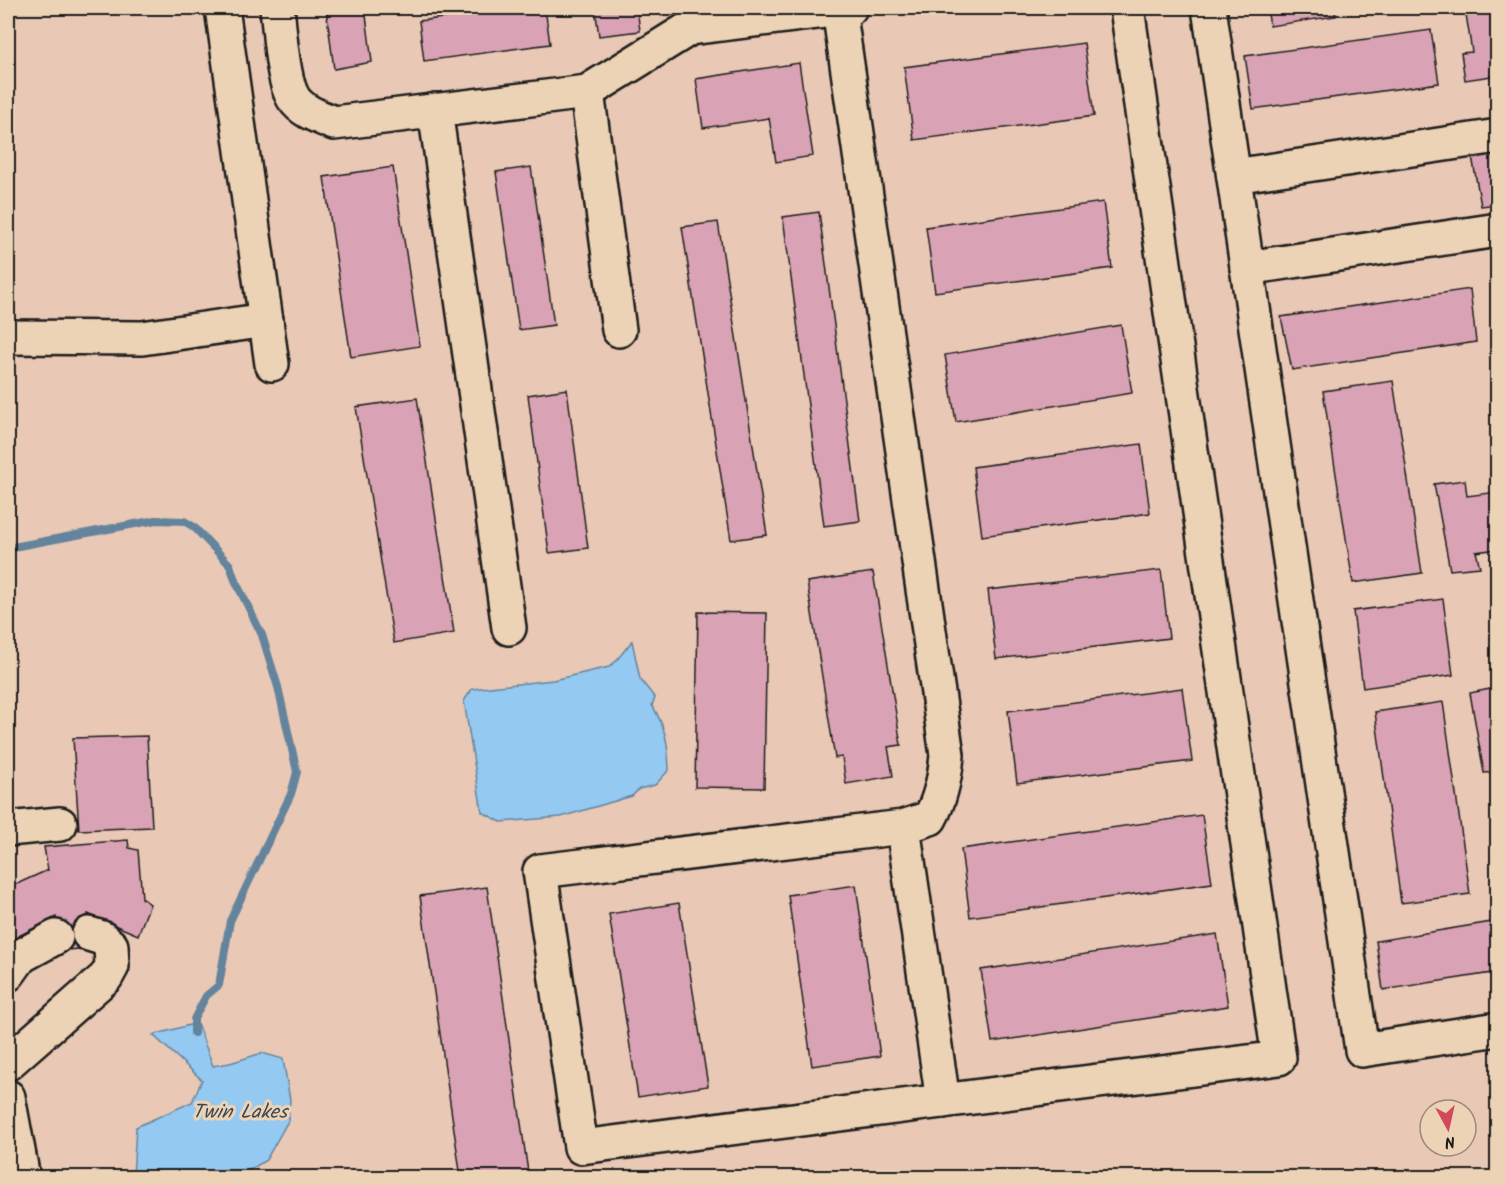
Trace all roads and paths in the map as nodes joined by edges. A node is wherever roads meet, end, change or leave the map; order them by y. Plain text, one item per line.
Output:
1 (222, 8) edge
2 (277, 8) edge
3 (845, 8) edge
4 (1127, 8) edge
5 (1209, 8) edge
6 (587, 92) junction
7 (435, 110) junction
8 (1497, 136) edge
9 (1234, 176) junction
10 (1497, 230) edge
11 (1248, 268) junction
12 (266, 320) junction
13 (619, 330) dead end
14 (8, 337) edge
15 (272, 364) dead end
16 (510, 628) dead end
17 (60, 824) dead end
18 (903, 827) junction
19 (8, 829) edge
20 (89, 934) dead end
21 (57, 937) dead end
22 (8, 974) edge
23 (1497, 1029) edge
24 (8, 1063) edge
25 (8, 1097) edge
26 (943, 1101) junction
27 (23, 1178) edge

1 - 12 street
2 - 7 street
3 - 6 street
3 - 18 street
4 - 26 street
5 - 9 street
6 - 7 street
6 - 13 street
7 - 16 street
8 - 9 street
9 - 11 street
10 - 11 street
11 - 23 street
12 - 14 street
12 - 15 street
17 - 19 street
18 - 26 street
18 - 26 street
20 - 24 street
21 - 22 street
25 - 27 street

